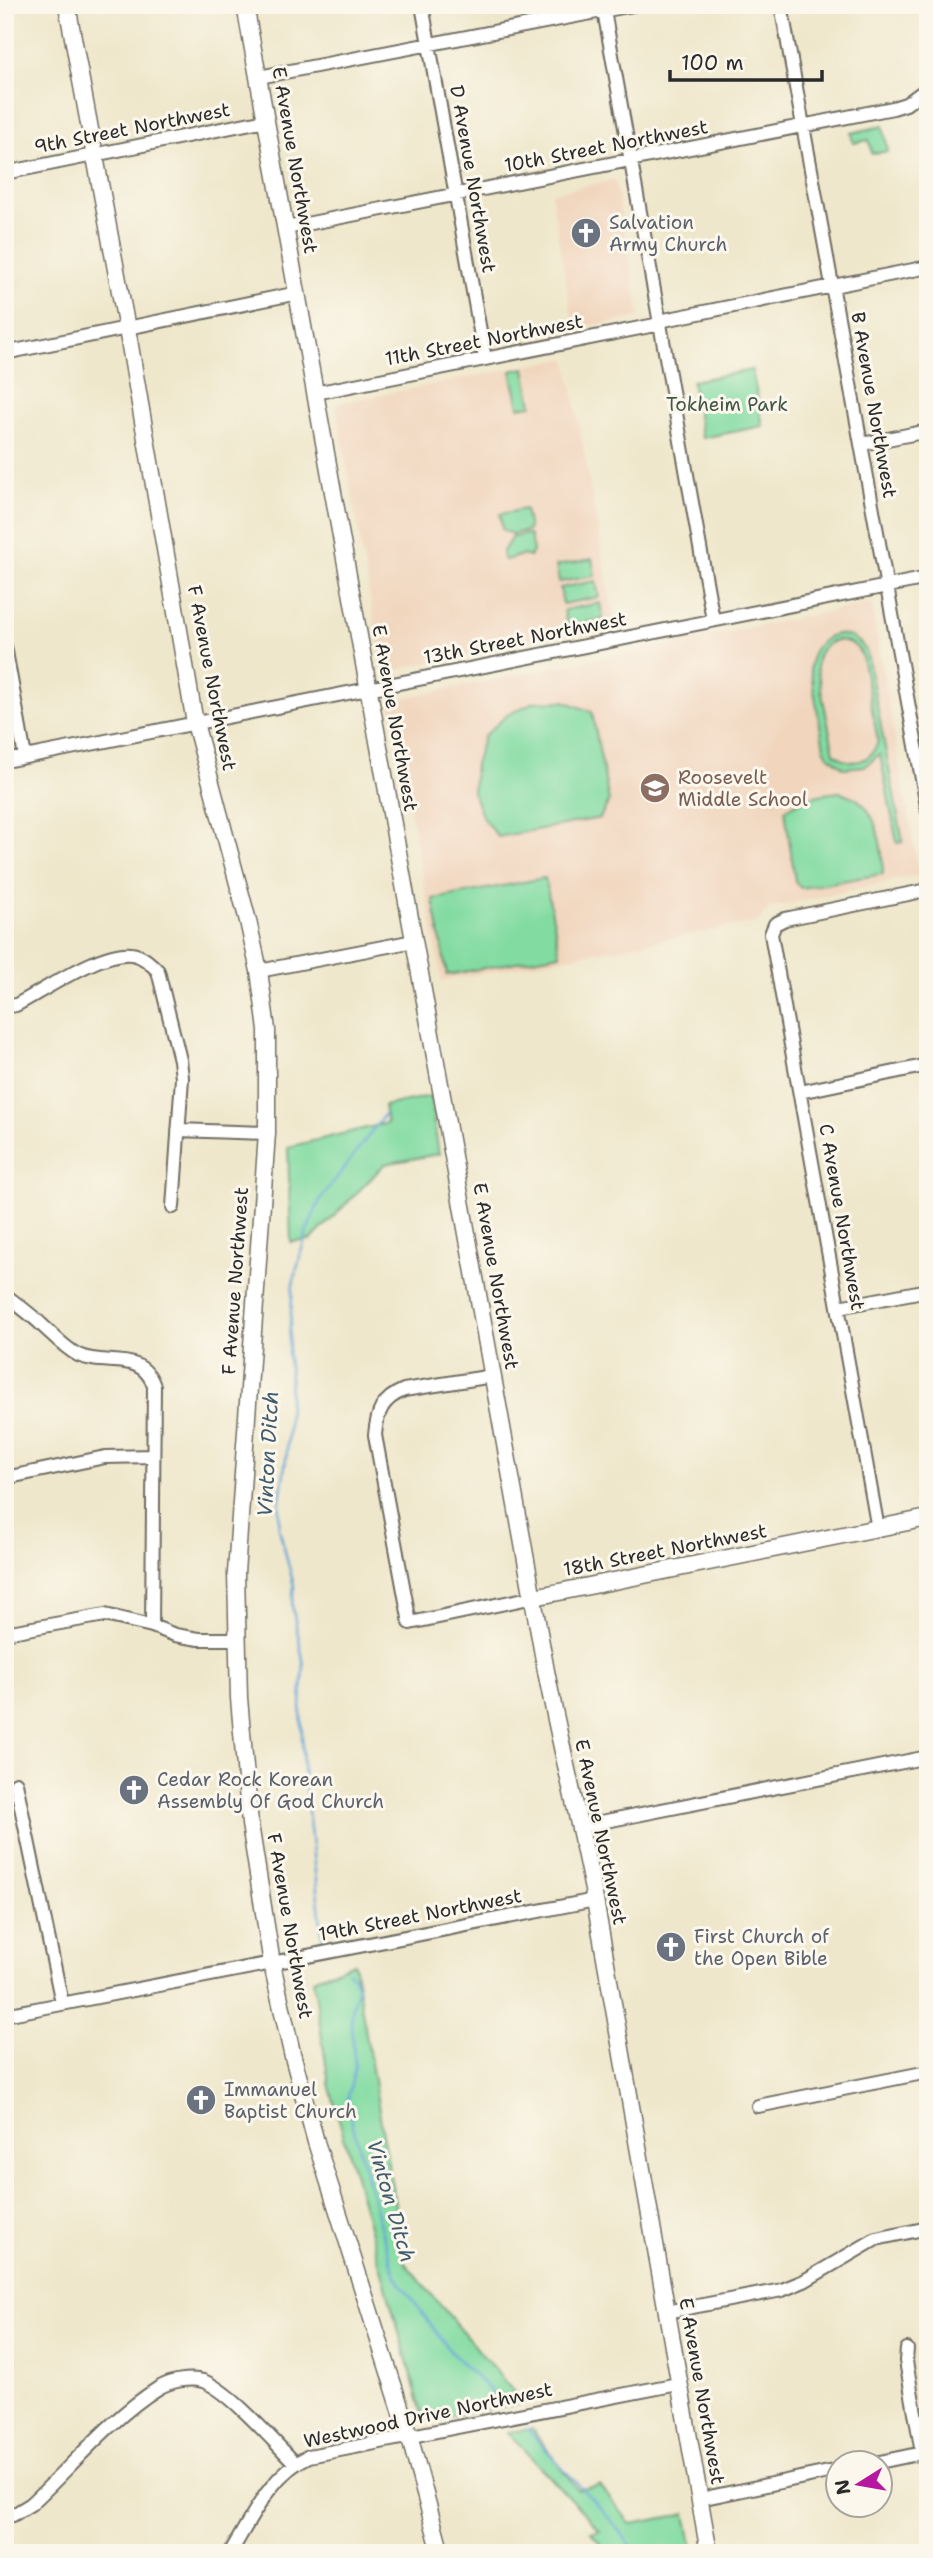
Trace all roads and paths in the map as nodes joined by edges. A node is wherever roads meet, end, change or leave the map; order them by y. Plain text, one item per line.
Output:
1 (67, 5) edge
2 (245, 5) edge
3 (422, 5) edge
4 (633, 5) edge
5 (782, 5) edge
6 (603, 8) edge
7 (429, 44) junction
8 (259, 77) junction
9 (928, 88) edge
10 (266, 120) junction
11 (803, 126) junction
12 (93, 155) junction
13 (630, 160) junction
14 (5, 173) edge
15 (456, 195) junction
16 (286, 228) junction
17 (928, 267) edge
18 (833, 287) junction
19 (298, 293) junction
20 (660, 322) junction
21 (127, 329) junction
22 (5, 353) edge
23 (485, 359) junction
24 (315, 393) junction
25 (928, 431) edge
26 (862, 444) junction
27 (928, 578) edge
28 (887, 585) junction
29 (713, 620) junction
30 (5, 646) edge
31 (368, 689) junction
32 (195, 723) junction
33 (25, 757) junction
34 (5, 761) edge
35 (928, 812) edge
36 (928, 890) edge
37 (414, 941) junction
38 (259, 971) junction
39 (5, 1007) edge
40 (928, 1065) edge
41 (800, 1092) junction
42 (178, 1130) junction
43 (267, 1133) junction
44 (173, 1207) dead end
45 (928, 1290) edge
46 (5, 1295) edge
47 (839, 1307) junction
48 (493, 1376) junction
49 (153, 1456) junction
50 (5, 1478) edge
51 (928, 1518) edge
52 (878, 1529) junction
53 (534, 1597) junction
54 (152, 1626) junction
55 (5, 1633) edge
56 (237, 1639) junction
57 (928, 1757) edge
58 (16, 1783) dead end
59 (581, 1826) junction
60 (595, 1899) junction
61 (272, 1964) junction
62 (62, 2003) junction
63 (5, 2015) edge
64 (928, 2072) edge
65 (758, 2106) dead end
66 (928, 2228) edge
67 (666, 2312) junction
68 (907, 2349) dead end
69 (678, 2384) junction
70 (409, 2435) junction
71 (925, 2452) edge
72 (894, 2458) edge
73 (295, 2463) junction
74 (824, 2473) edge
75 (700, 2499) junction
76 (5, 2516) edge
77 (230, 2553) edge
78 (440, 2553) edge
79 (709, 2553) edge

1 - 12 street, F Avenue Northwest
2 - 8 street, E Avenue Northwest
3 - 7 street, D Avenue Northwest
4 - 6 street
5 - 11 street, B Avenue Northwest
6 - 7 street
6 - 13 street
7 - 8 street
7 - 15 street, D Avenue Northwest
8 - 10 street, E Avenue Northwest
9 - 11 street, 10th Street Northwest
10 - 12 street, 9th Street Northwest
10 - 16 street, E Avenue Northwest
11 - 13 street, 10th Street Northwest
11 - 18 street, B Avenue Northwest
12 - 14 street, 9th Street Northwest
12 - 21 street, F Avenue Northwest
13 - 15 street, 10th Street Northwest
13 - 20 street
15 - 16 street, 10th Street Northwest
15 - 23 street, D Avenue Northwest
16 - 19 street, E Avenue Northwest
17 - 18 street, 11th Street Northwest
18 - 20 street, 11th Street Northwest
18 - 26 street, B Avenue Northwest
19 - 21 street
19 - 24 street, E Avenue Northwest
20 - 23 street, 11th Street Northwest
20 - 29 street
21 - 22 street
21 - 32 street, F Avenue Northwest
23 - 24 street, 11th Street Northwest
24 - 31 street, E Avenue Northwest
25 - 26 street
26 - 28 street, B Avenue Northwest
27 - 28 street, 13th Street Northwest
28 - 29 street, 13th Street Northwest
28 - 35 street, B Avenue Northwest
29 - 31 street, 13th Street Northwest
30 - 33 street
31 - 32 street, 13th Street Northwest
31 - 37 street, E Avenue Northwest
32 - 33 street, 13th Street Northwest
32 - 38 street, F Avenue Northwest
33 - 34 street, 13th Street Northwest
36 - 41 street, C Avenue Northwest
37 - 38 street
37 - 48 street, E Avenue Northwest
38 - 43 street, F Avenue Northwest
39 - 42 street
40 - 41 street
41 - 47 street, C Avenue Northwest
42 - 43 street
42 - 44 street
43 - 56 street, F Avenue Northwest
45 - 47 street
46 - 49 street
47 - 52 street, C Avenue Northwest
48 - 53 street, E Avenue Northwest
48 - 53 street, 18th Street Northwest
49 - 50 street
49 - 54 street
51 - 52 street, 18th Street Northwest
52 - 53 street, 18th Street Northwest
53 - 59 street, E Avenue Northwest
54 - 55 street
54 - 56 street
56 - 61 street, F Avenue Northwest
57 - 59 street
58 - 62 street
59 - 60 street, E Avenue Northwest
60 - 61 street, 19th Street Northwest
60 - 67 street, E Avenue Northwest
61 - 62 street, 19th Street Northwest
61 - 70 street, F Avenue Northwest
62 - 63 street, 19th Street Northwest
64 - 65 street
66 - 67 street
67 - 69 street, E Avenue Northwest
68 - 71 street
69 - 70 street, Westwood Drive Northwest
69 - 75 street, E Avenue Northwest
70 - 73 street, Westwood Drive Northwest
70 - 78 street, F Avenue Northwest
71 - 72 street
73 - 76 street
73 - 77 street, Westwood Drive Northwest
74 - 75 street
75 - 79 street, E Avenue Northwest

